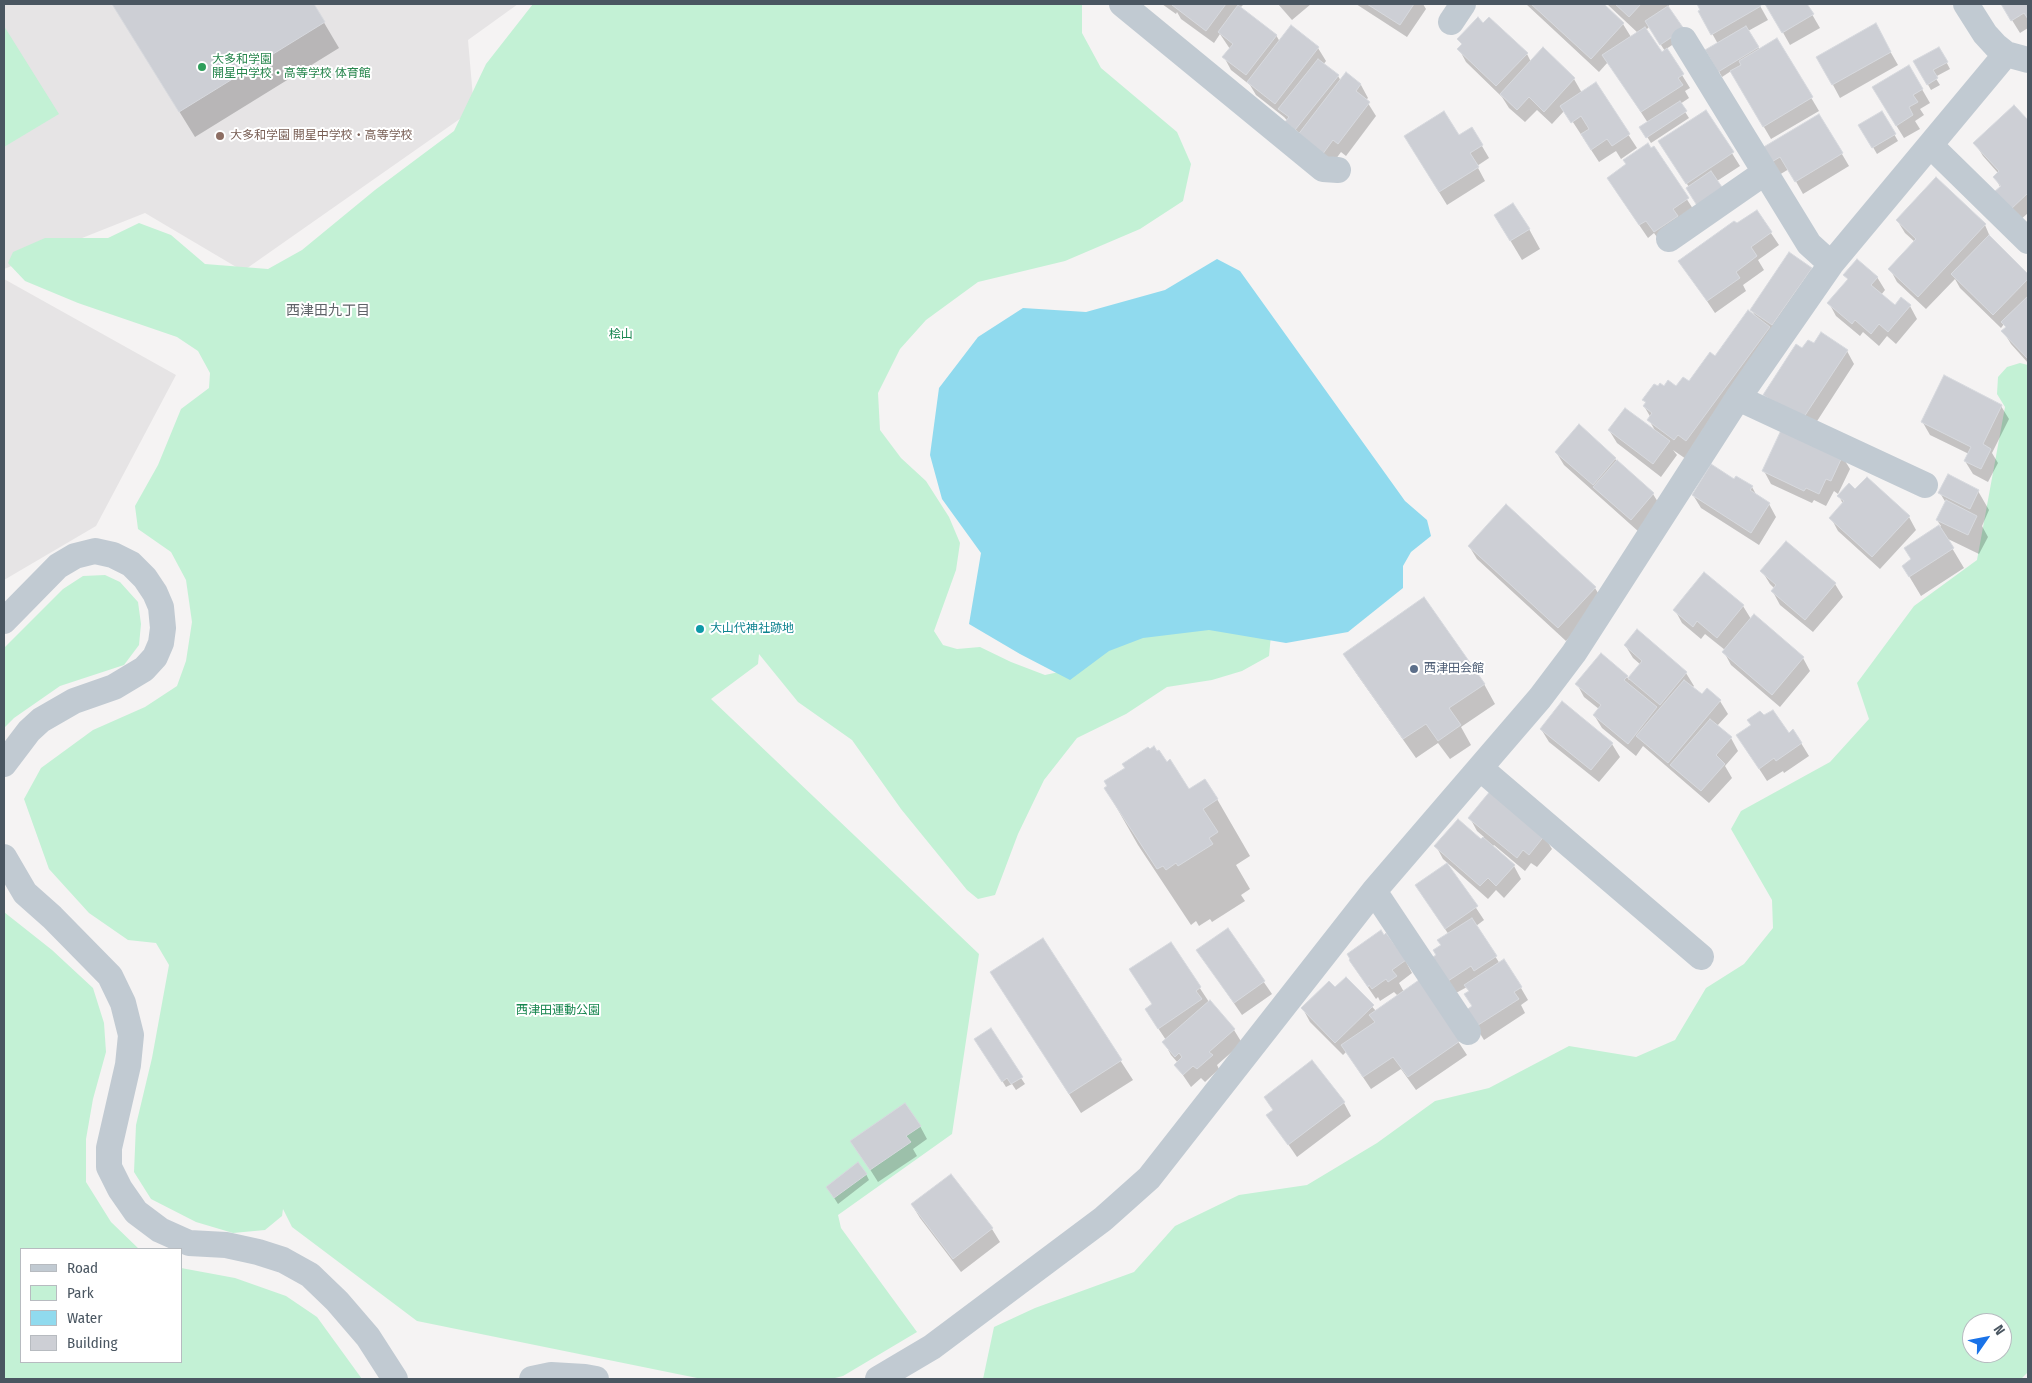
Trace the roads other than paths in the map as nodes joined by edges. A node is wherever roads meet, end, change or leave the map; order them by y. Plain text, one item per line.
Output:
1 (1122, 4) edge
2 (1966, 4) edge
3 (1684, 40) dead end
4 (2017, 57) edge
5 (1931, 146) junction
6 (1338, 170) dead end
7 (1764, 173) junction
8 (1669, 239) dead end
9 (2028, 241) edge
10 (1831, 264) junction
11 (1738, 398) junction
12 (1925, 485) dead end
13 (4, 621) edge
14 (4, 764) edge
15 (1480, 768) junction
16 (4, 858) edge
17 (1374, 891) junction
18 (1701, 957) dead end
19 (1468, 1032) dead end
20 (395, 1379) edge
21 (532, 1379) edge
22 (596, 1379) edge
23 (878, 1379) edge

1 - 6 street
2 - 4 street
3 - 7 street
4 - 5 street
5 - 9 street
5 - 10 street
7 - 8 street
7 - 10 street
10 - 11 street
11 - 12 street
11 - 15 street
13 - 14 street
15 - 17 street
15 - 18 street
16 - 20 street
17 - 19 street
17 - 23 street
21 - 22 street

